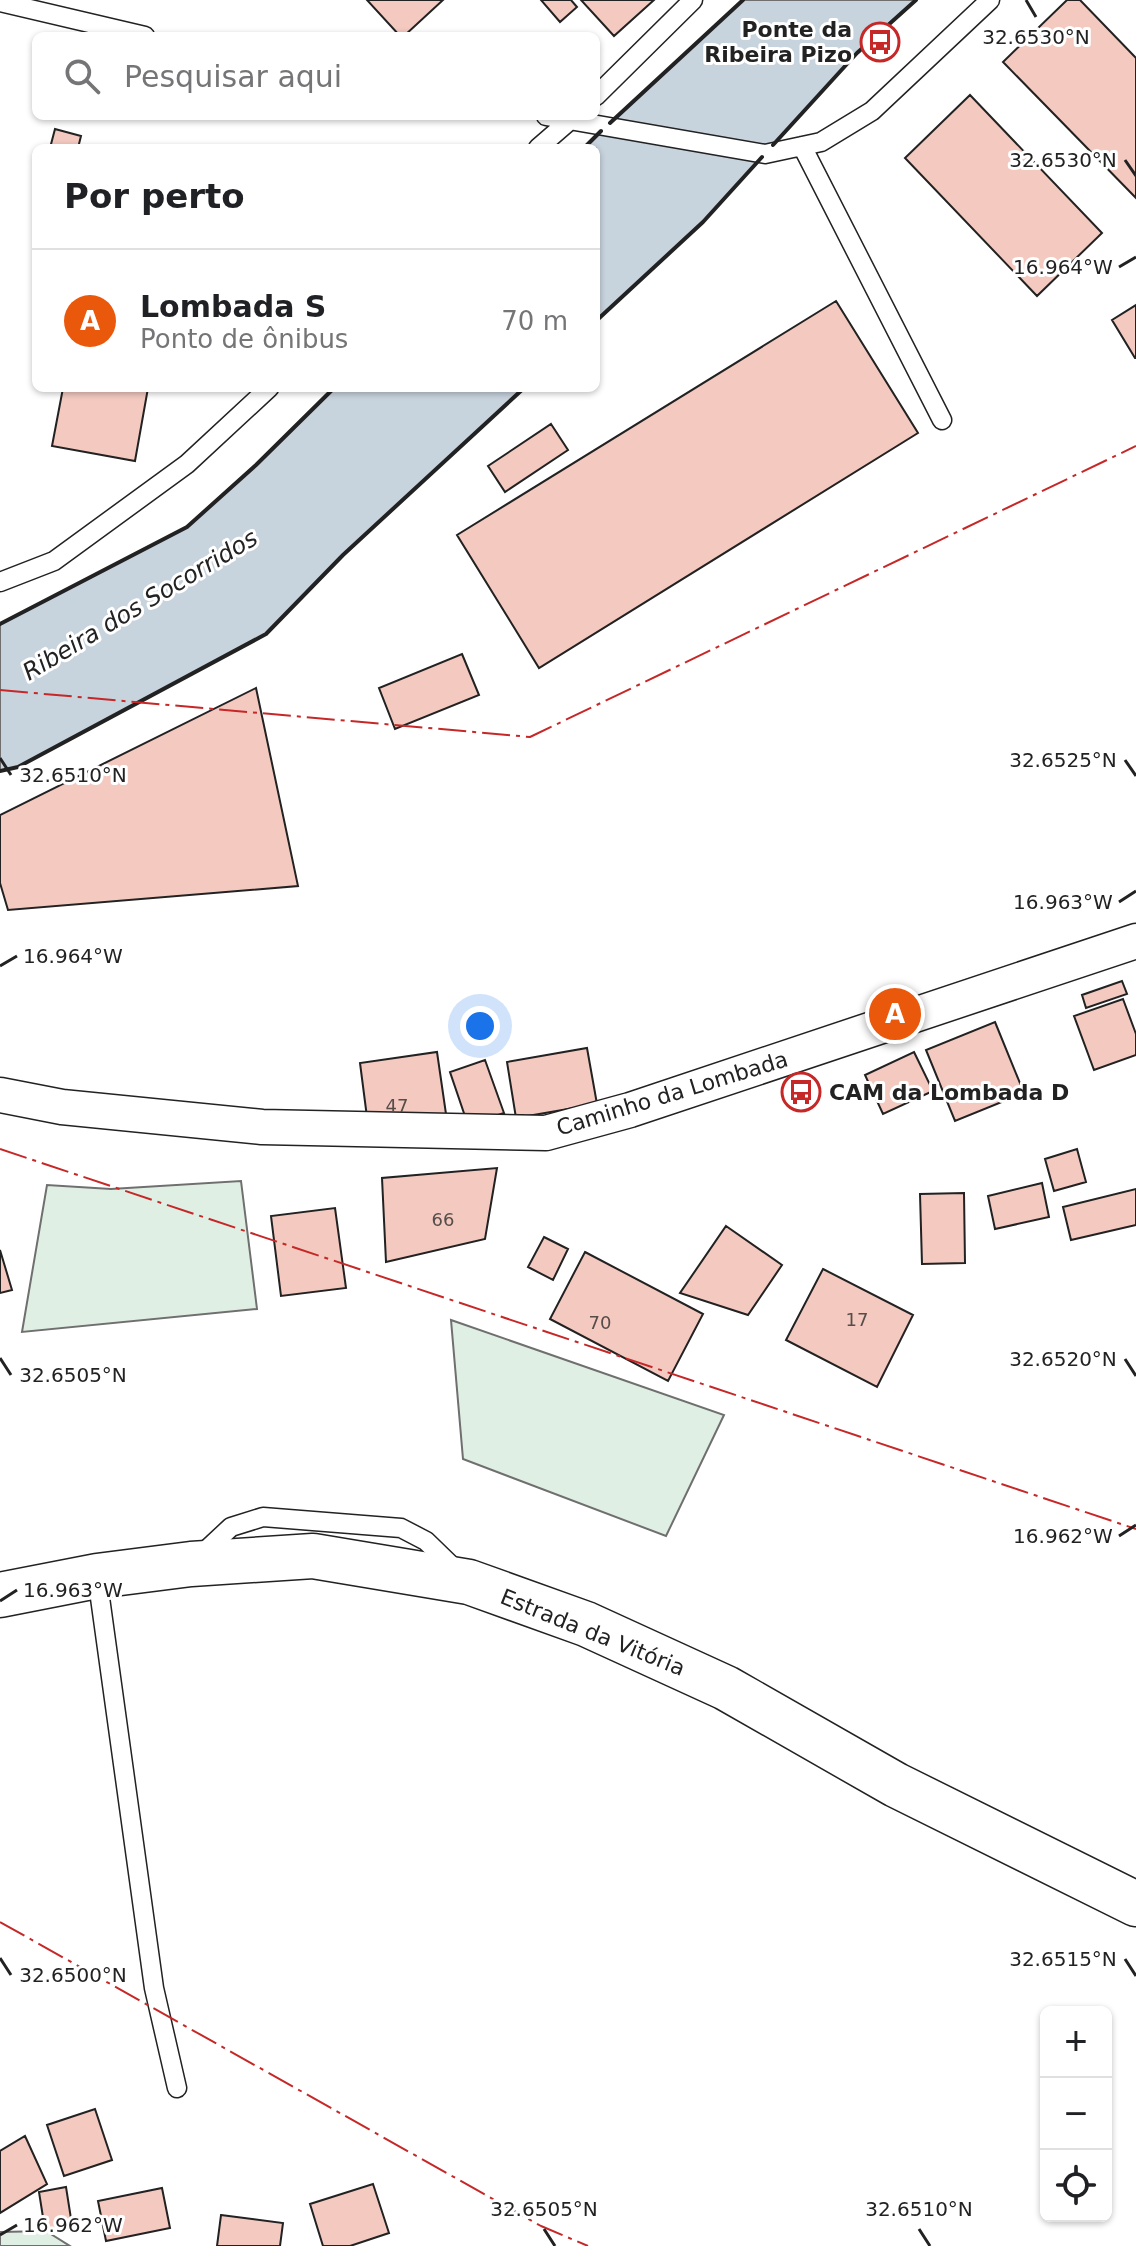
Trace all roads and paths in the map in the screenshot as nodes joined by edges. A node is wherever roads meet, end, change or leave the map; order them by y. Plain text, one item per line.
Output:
1 (693, 0) edge
2 (990, 0) edge
3 (0, 2) edge
4 (128, 32) edge
5 (600, 92) edge
6 (571, 120) edge
7 (579, 120) edge
8 (543, 144) edge
9 (802, 146) junction
10 (265, 392) edge
11 (942, 420) dead end
12 (0, 582) edge
13 (1136, 941) edge
14 (0, 1095) edge
15 (97, 1576) junction
16 (0, 1595) edge
17 (1136, 1904) edge
18 (177, 2088) dead end

1 - 5 lane
2 - 9 lane
3 - 4 lane
6 - 8 lane
7 - 9 lane
9 - 11 lane
10 - 12 lane
13 - 14 street, Caminho da Lombada
15 - 16 main road, Estrada da Vitória
15 - 17 main road, Estrada da Vitória
15 - 18 lane

